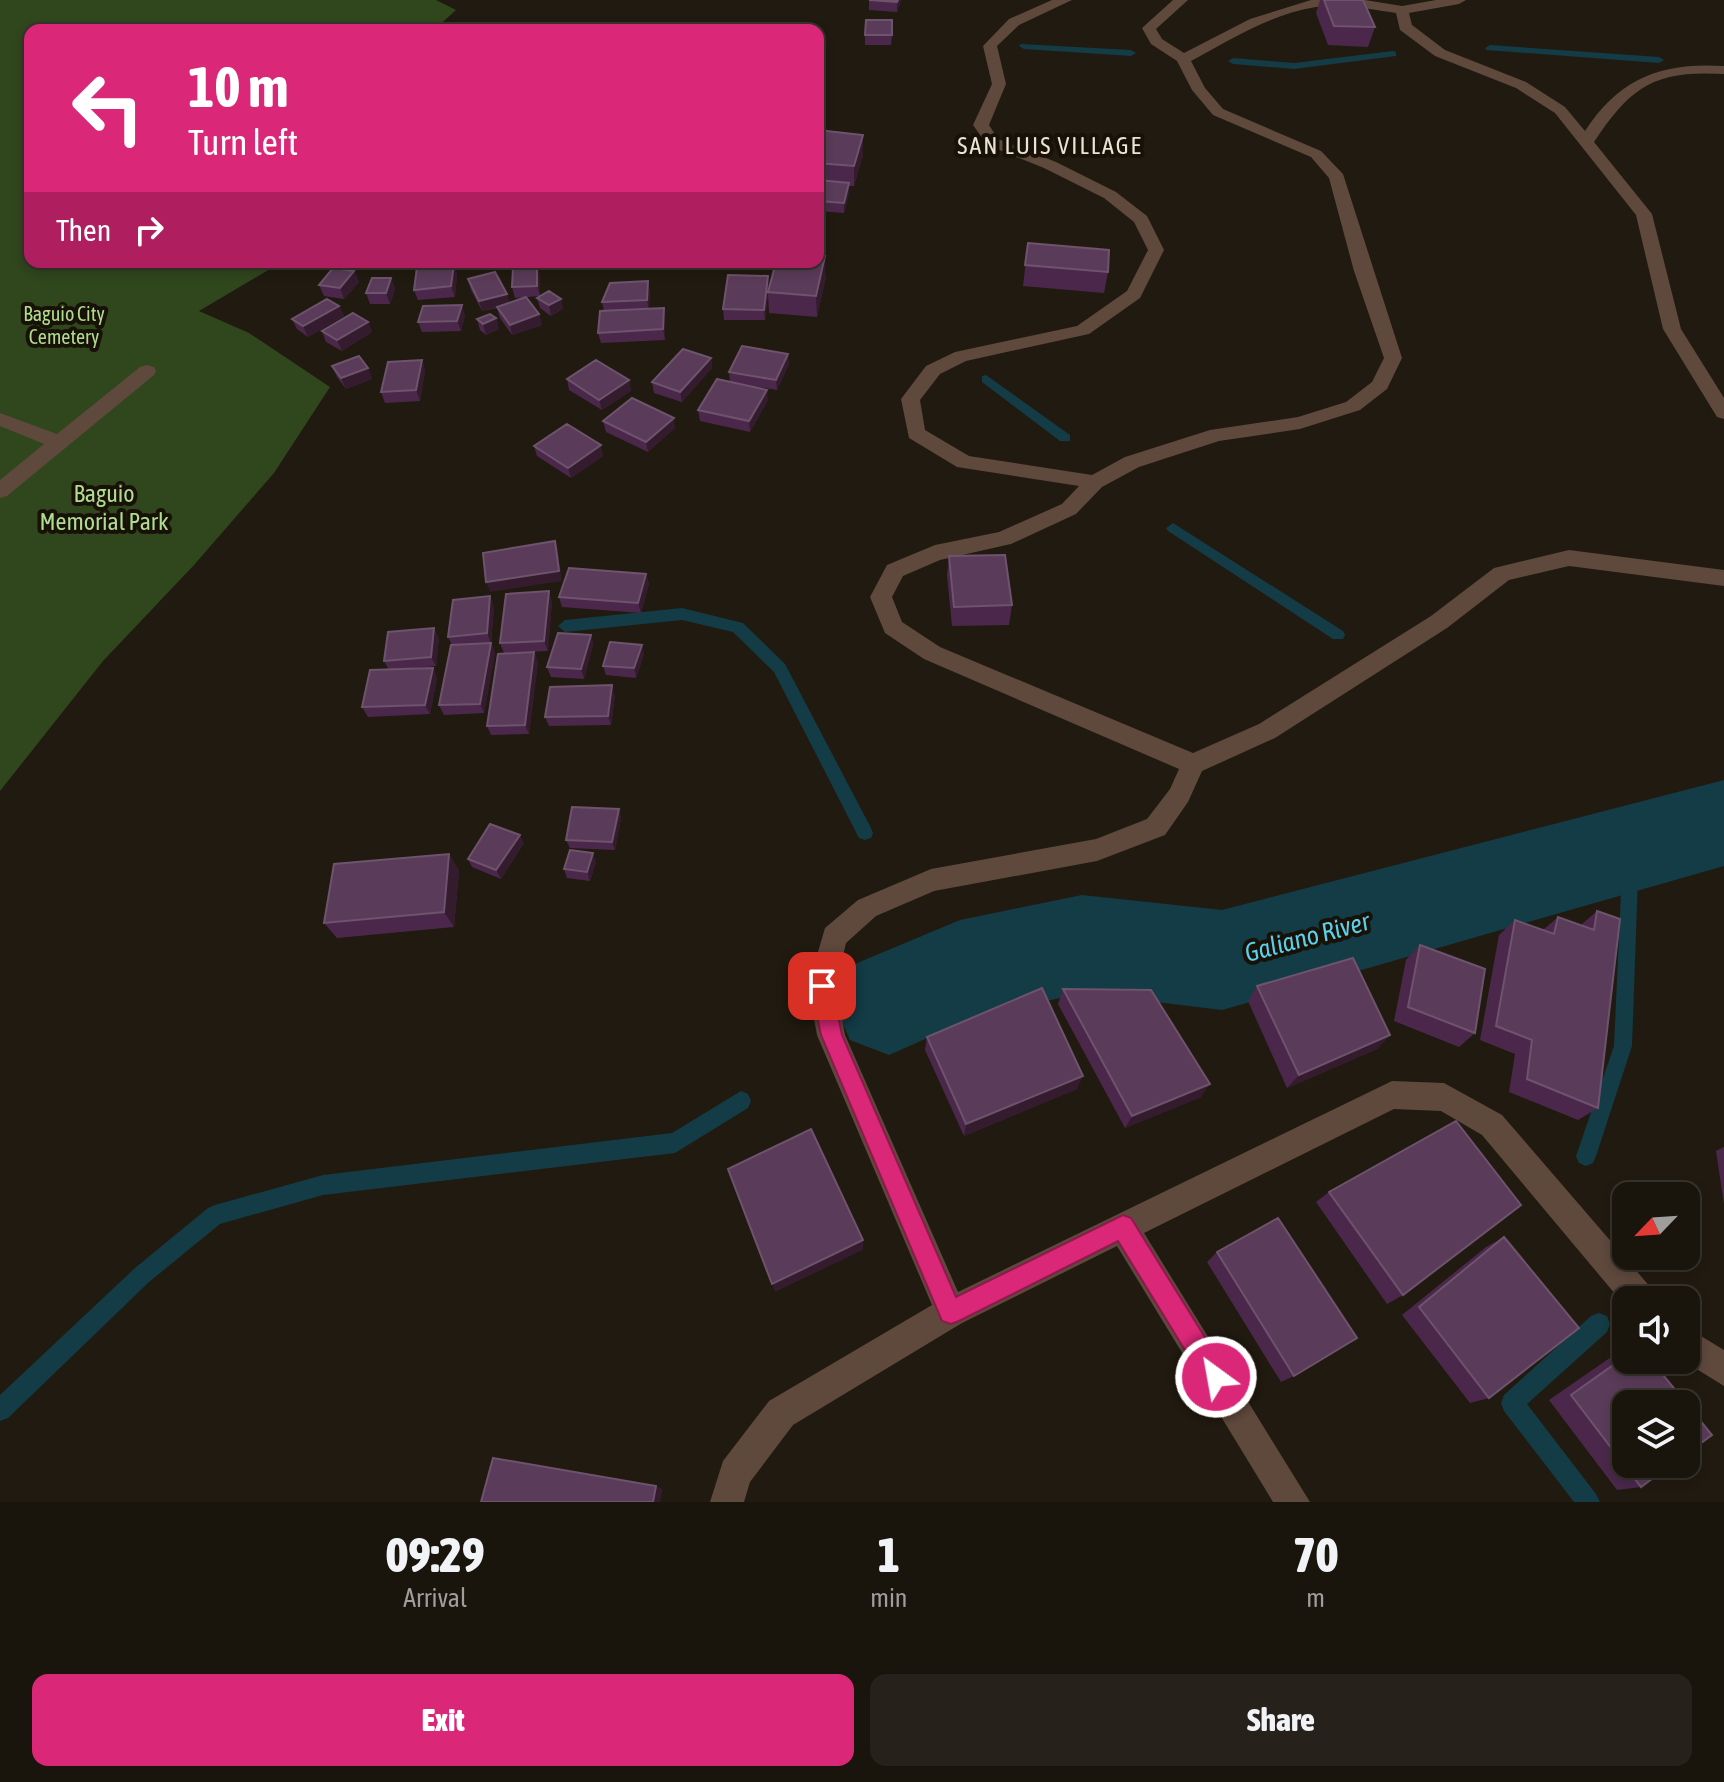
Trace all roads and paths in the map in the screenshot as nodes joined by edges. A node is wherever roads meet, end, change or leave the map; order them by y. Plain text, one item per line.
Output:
1 (1065, 0) edge
2 (1181, 0) edge
3 (1459, 0) edge
4 (1402, 10) junction
5 (1183, 59) junction
6 (1724, 70) edge
7 (1585, 143) junction
8 (147, 371) dead end
9 (1724, 413) edge
10 (0, 419) edge
11 (57, 442) junction
12 (1095, 482) junction
13 (0, 491) edge
14 (1724, 578) edge
15 (1193, 764) junction
16 (1123, 1227) junction
17 (1629, 1286) edge
18 (951, 1312) junction
19 (1700, 1353) edge
20 (1724, 1370) edge
21 (727, 1502) edge
22 (1293, 1502) edge

1 - 12 street
2 - 5 street
3 - 4 street
4 - 5 street
4 - 7 street
5 - 12 street
6 - 7 street
7 - 9 street
8 - 11 street
10 - 11 street
11 - 13 street
12 - 15 street
14 - 15 street
15 - 18 street
16 - 17 street
16 - 18 street
16 - 22 street
18 - 21 street
19 - 20 street

